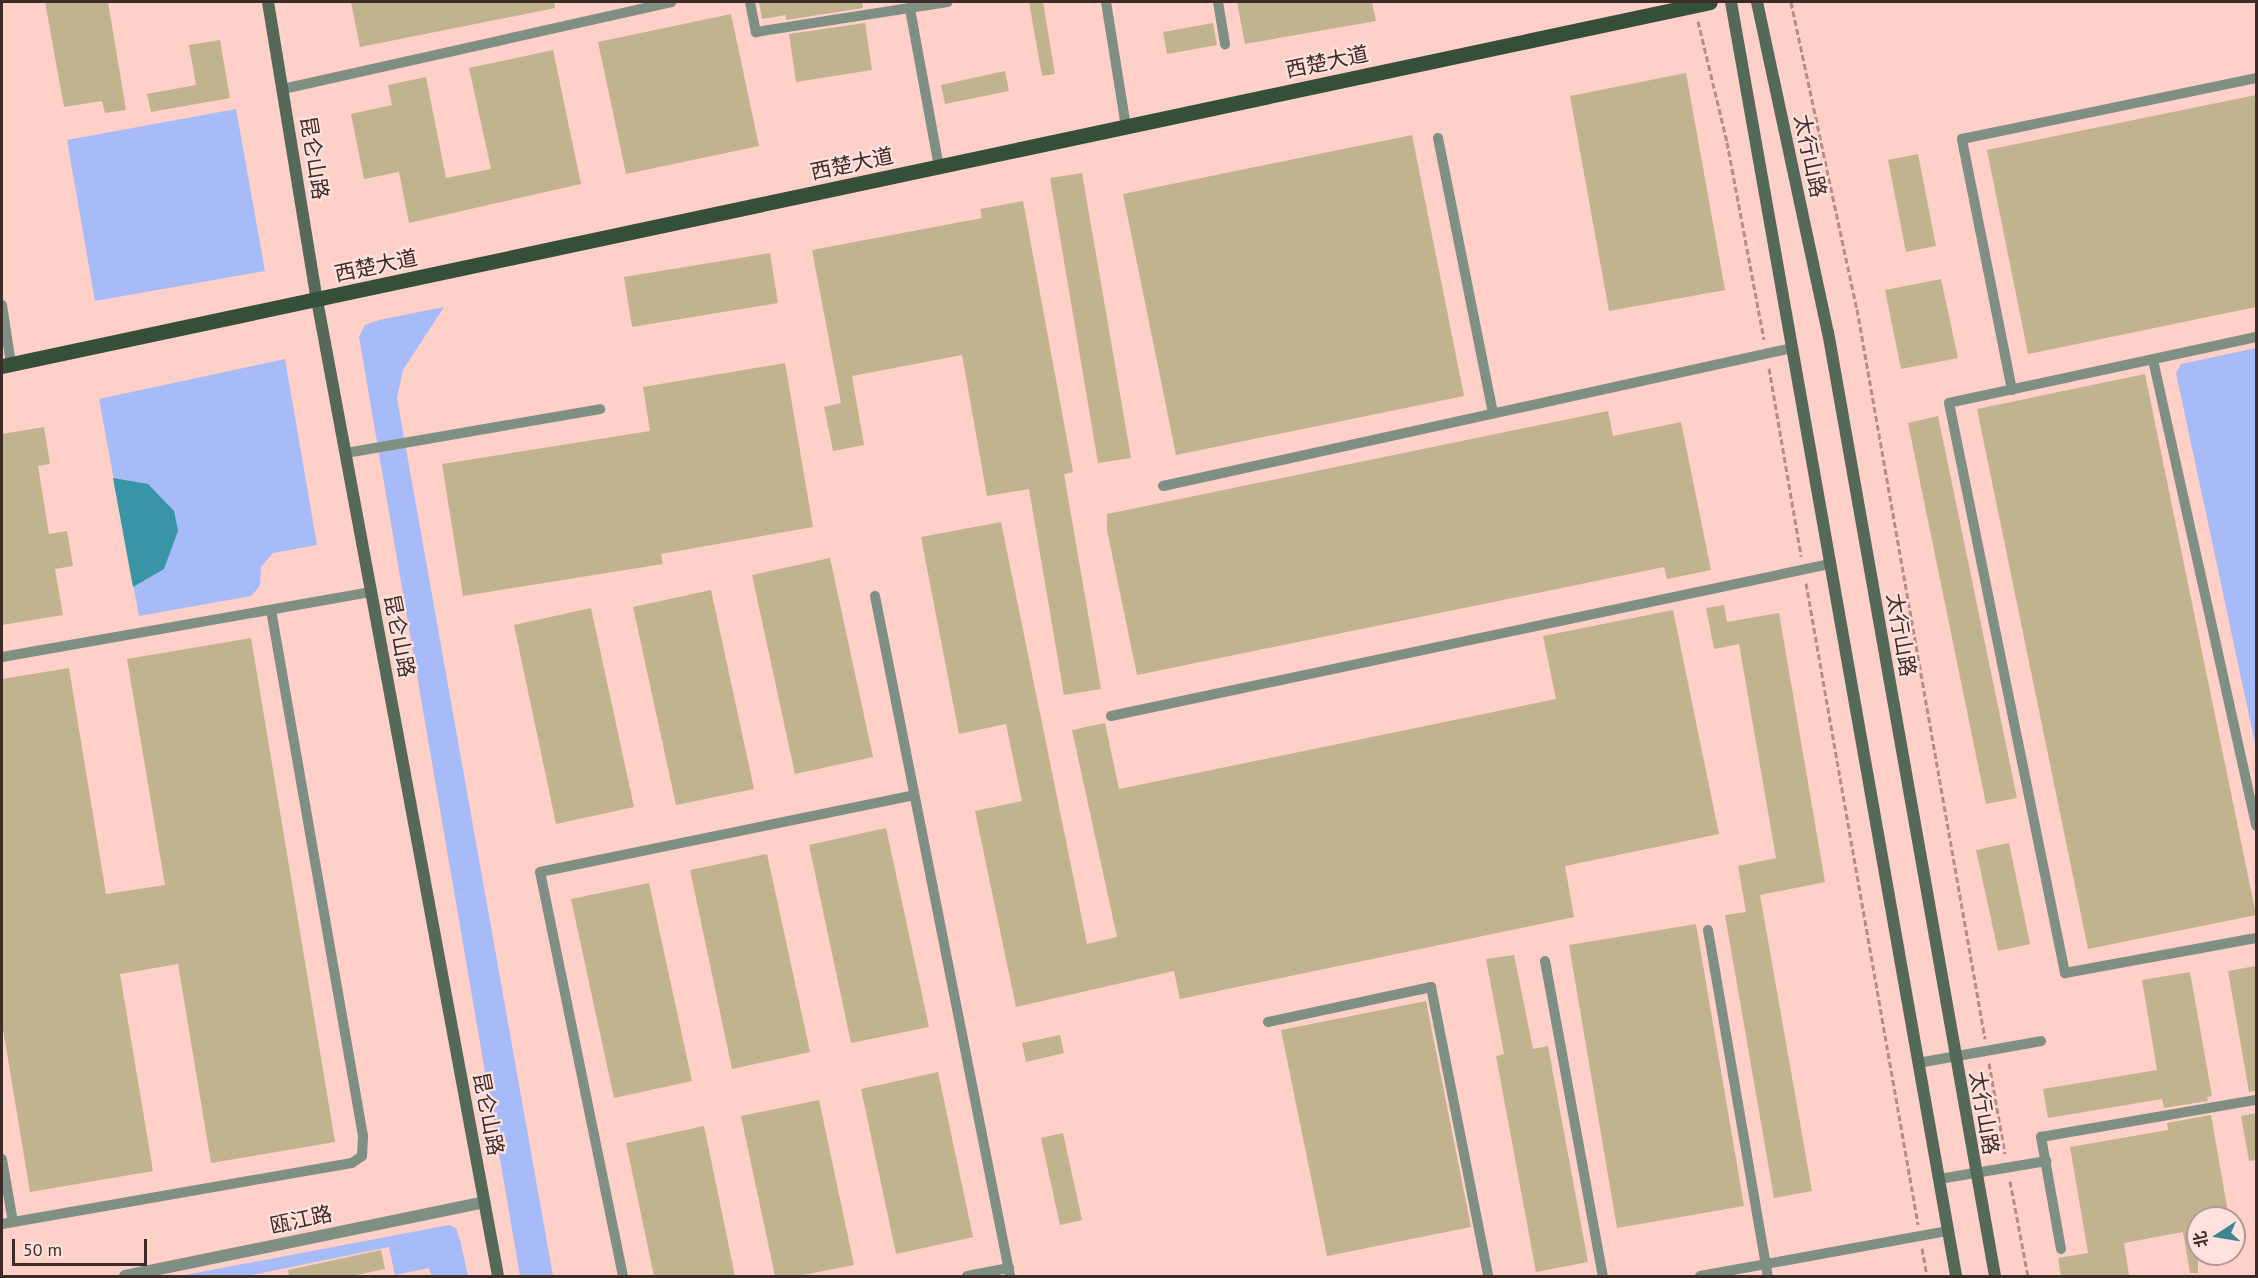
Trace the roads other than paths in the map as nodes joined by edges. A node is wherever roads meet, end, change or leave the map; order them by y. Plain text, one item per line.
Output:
1 (268, 2) edge
2 (671, 2) edge
3 (750, 2) edge
4 (948, 2) edge
5 (1106, 2) edge
6 (1218, 2) edge
7 (1710, 2) edge
8 (1731, 2) edge
9 (1757, 2) edge
10 (910, 9) junction
11 (1226, 44) dead end
12 (2256, 78) edge
13 (283, 89) junction
14 (1126, 127) junction
15 (1438, 138) dead end
16 (939, 167) junction
17 (317, 300) junction
18 (2, 305) edge
19 (2256, 337) edge
20 (1792, 348) junction
21 (2153, 360) junction
22 (6, 365) edge
23 (2012, 390) junction
24 (600, 410) dead end
25 (1493, 414) junction
26 (346, 453) junction
27 (1163, 486) dead end
28 (1830, 564) junction
29 (371, 592) junction
30 (875, 596) dead end
31 (271, 610) junction
32 (2, 657) edge
33 (1111, 716) dead end
34 (914, 795) junction
35 (2256, 826) edge
36 (1708, 930) dead end
37 (2256, 938) edge
38 (1545, 961) dead end
39 (1268, 1022) dead end
40 (2041, 1041) dead end
41 (1954, 1056) junction
42 (1918, 1063) junction
43 (2256, 1100) edge
44 (2, 1159) edge
45 (2046, 1161) junction
46 (1975, 1173) junction
47 (1939, 1179) junction
48 (484, 1202) junction
49 (7, 1223) edge
50 (1948, 1231) junction
51 (2061, 1250) dead end
52 (1766, 1264) junction
53 (1010, 1272) edge
54 (125, 1276) edge
55 (498, 1276) edge
56 (623, 1276) edge
57 (967, 1276) edge
58 (1488, 1276) edge
59 (1602, 1276) edge
60 (1700, 1276) edge
61 (1768, 1276) edge
62 (1956, 1276) edge
63 (1995, 1276) edge

1 - 13 street, 昆仑山路
2 - 13 lane
3 - 10 lane
4 - 10 lane
5 - 14 lane
6 - 11 lane
7 - 14 main road, 西楚大道
8 - 20 street
9 - 41 street, 太行山路
10 - 16 lane
12 - 23 lane
13 - 17 street, 昆仑山路
14 - 16 main road, 西楚大道
15 - 25 lane
16 - 17 main road, 西楚大道
17 - 22 main road, 西楚大道
17 - 26 street, 昆仑山路
18 - 22 lane
19 - 21 lane
20 - 25 lane
20 - 28 street
21 - 23 lane
21 - 35 lane
23 - 37 lane
24 - 26 lane
25 - 27 lane
26 - 29 street, 昆仑山路
28 - 33 lane
28 - 42 street
29 - 31 lane
29 - 48 street, 昆仑山路
30 - 34 lane
31 - 32 lane
31 - 49 lane
34 - 53 lane
34 - 56 lane
36 - 52 lane
38 - 59 lane
39 - 58 lane
40 - 41 lane
41 - 42 lane
41 - 46 street, 太行山路
42 - 47 street
43 - 45 lane
44 - 49 lane
45 - 46 lane
45 - 51 lane
46 - 47 lane
46 - 63 street, 太行山路
47 - 50 street
48 - 54 street, 瓯江路
48 - 55 street, 昆仑山路
50 - 52 lane
50 - 62 street
52 - 60 lane
52 - 61 lane
53 - 57 lane

